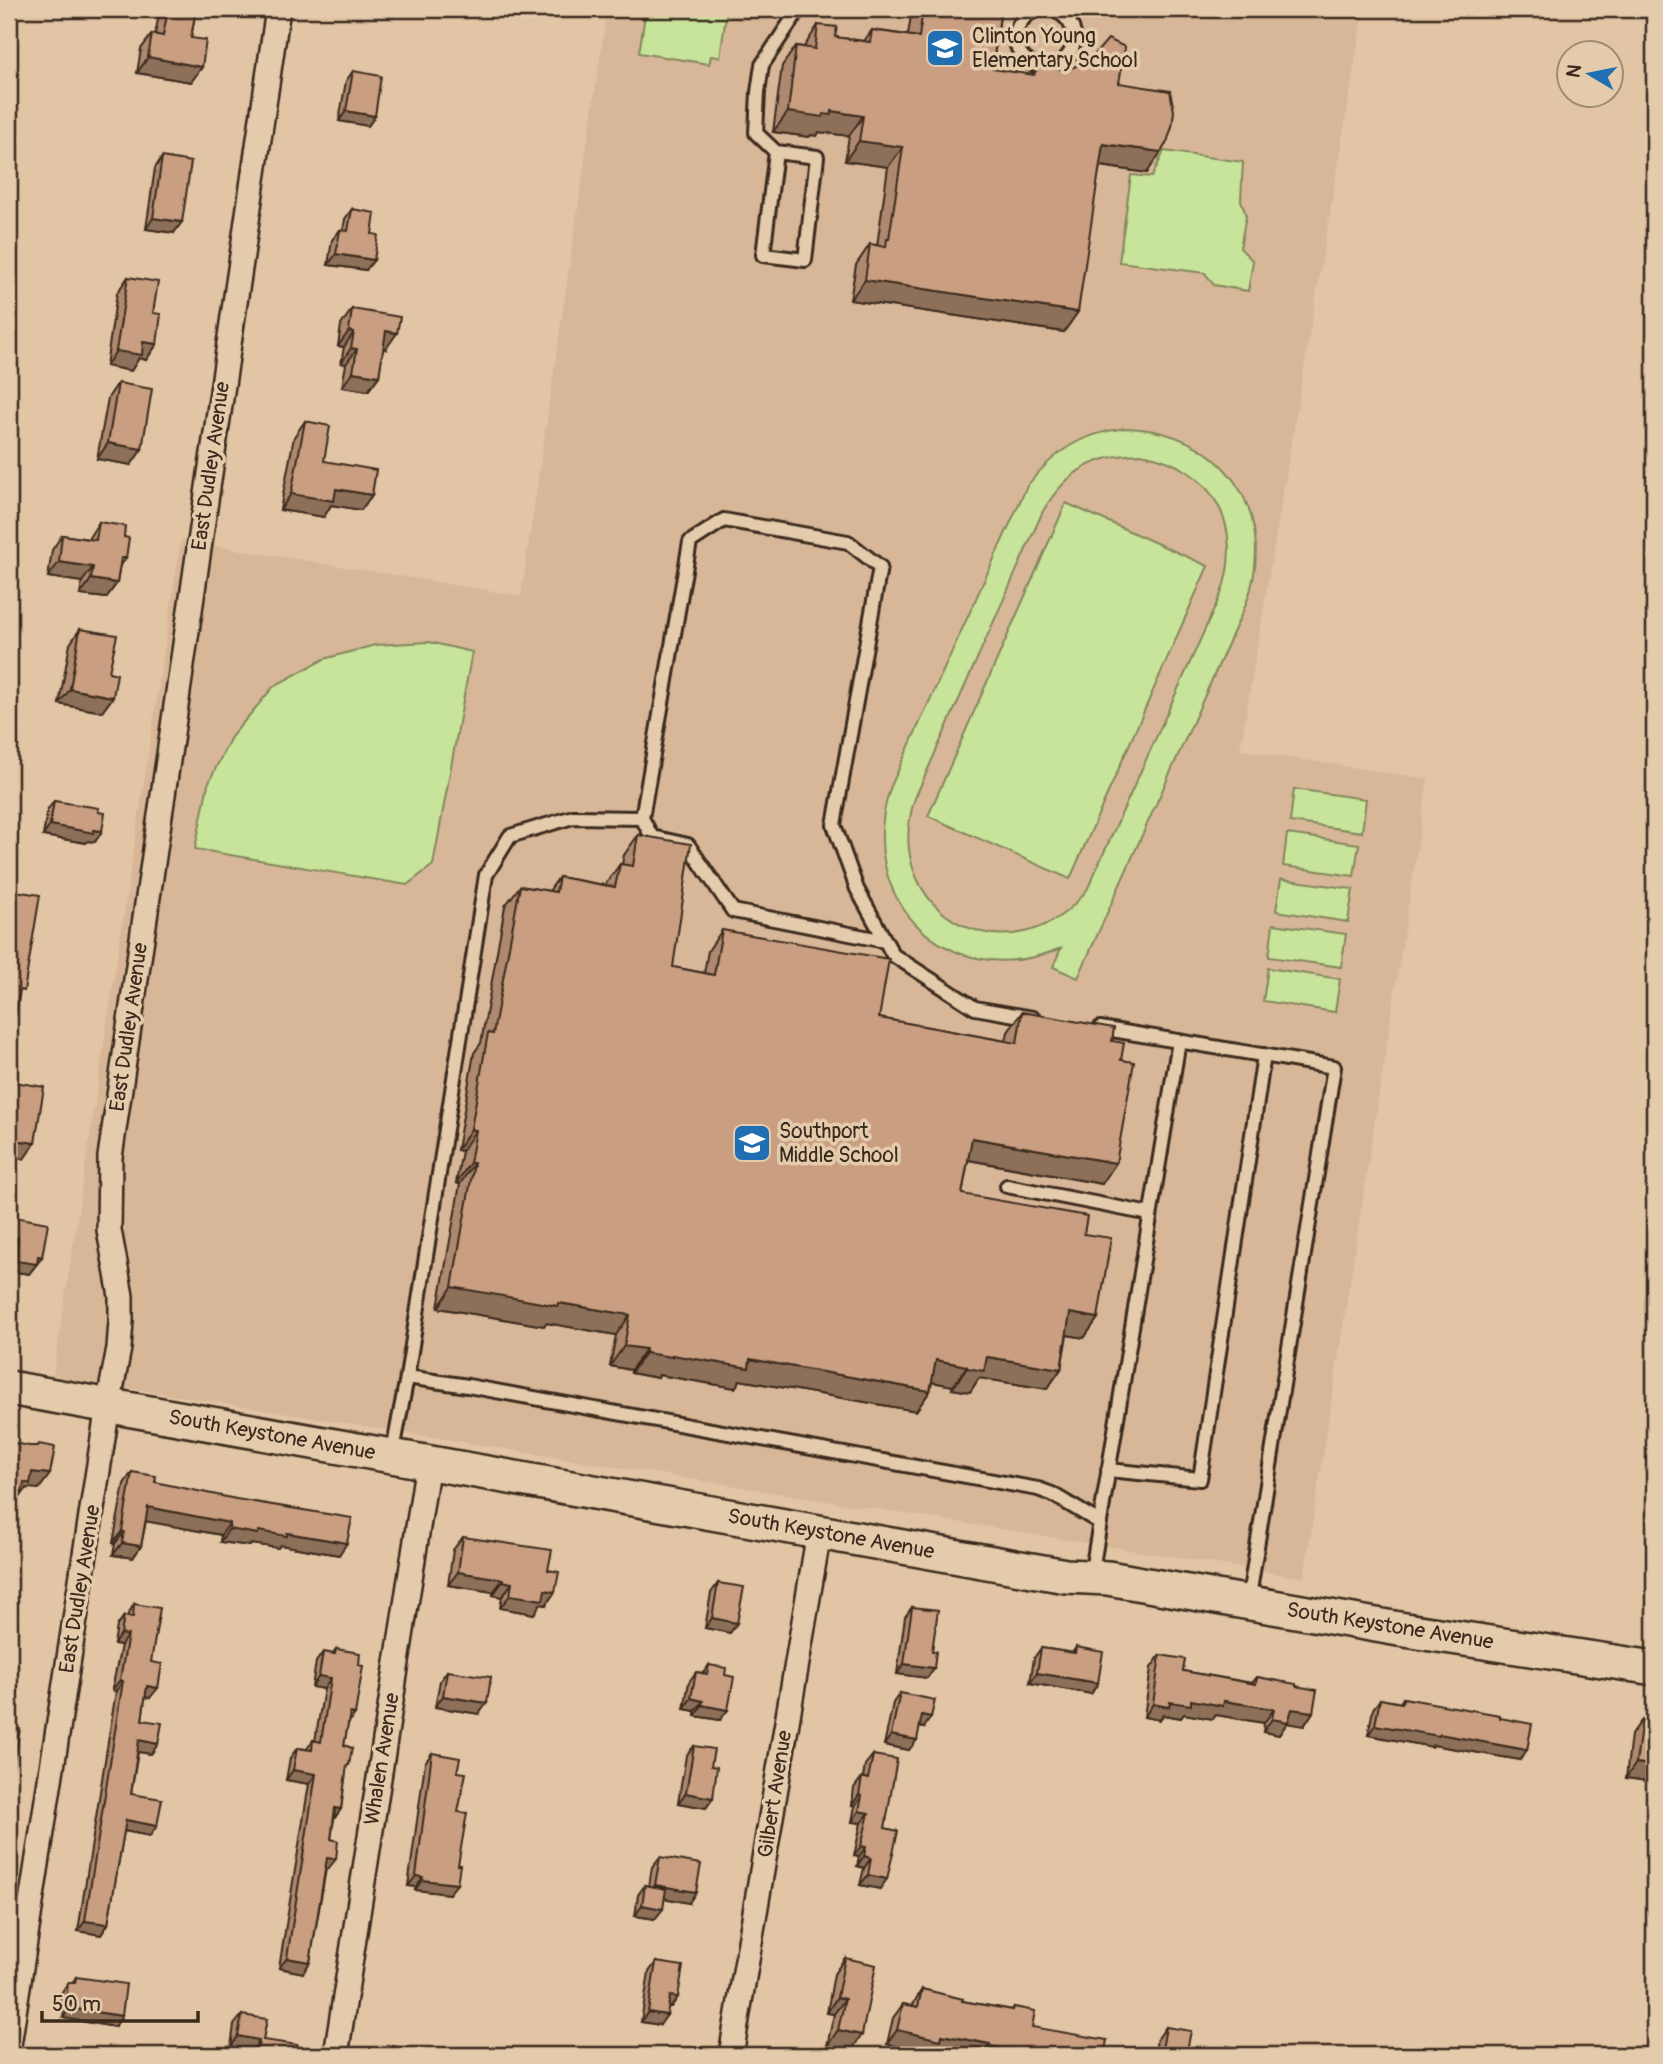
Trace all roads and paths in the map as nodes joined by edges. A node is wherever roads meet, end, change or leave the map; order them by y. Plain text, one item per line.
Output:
1 (278, 9) edge
2 (799, 9) edge
3 (1048, 9) edge
4 (776, 152) junction
5 (642, 818) junction
6 (885, 941) junction
7 (1043, 1019) edge
8 (1084, 1026) edge
9 (1179, 1041) junction
10 (1265, 1055) junction
11 (1007, 1186) dead end
12 (1150, 1214) junction
13 (407, 1377) junction
14 (9, 1388) edge
15 (108, 1406) junction
16 (392, 1456) junction
17 (428, 1463) junction
18 (1108, 1470) junction
19 (1099, 1522) junction
20 (819, 1532) junction
21 (1091, 1577) junction
22 (1248, 1603) junction
23 (1654, 1668) edge
24 (16, 1956) edge
25 (9, 2045) edge
26 (336, 2055) edge
27 (731, 2055) edge

1 - 15 street, East Dudley Avenue
2 - 4 lane
3 - 3 lane
4 - 4 lane
5 - 6 lane
5 - 6 lane
5 - 13 lane
6 - 7 lane
8 - 9 lane
9 - 10 lane
9 - 12 lane
10 - 18 lane
10 - 22 lane
11 - 12 lane
12 - 18 lane
13 - 16 lane
13 - 19 lane
14 - 15 main road, South Keystone Avenue
15 - 16 main road, South Keystone Avenue
15 - 24 street, East Dudley Avenue
16 - 17 main road, South Keystone Avenue
17 - 20 main road, South Keystone Avenue
17 - 26 street, Whalen Avenue
18 - 19 lane
19 - 21 lane
20 - 21 main road, South Keystone Avenue
20 - 27 street, Gilbert Avenue
21 - 22 main road, South Keystone Avenue
22 - 23 main road, South Keystone Avenue
24 - 25 street, East Dudley Avenue

